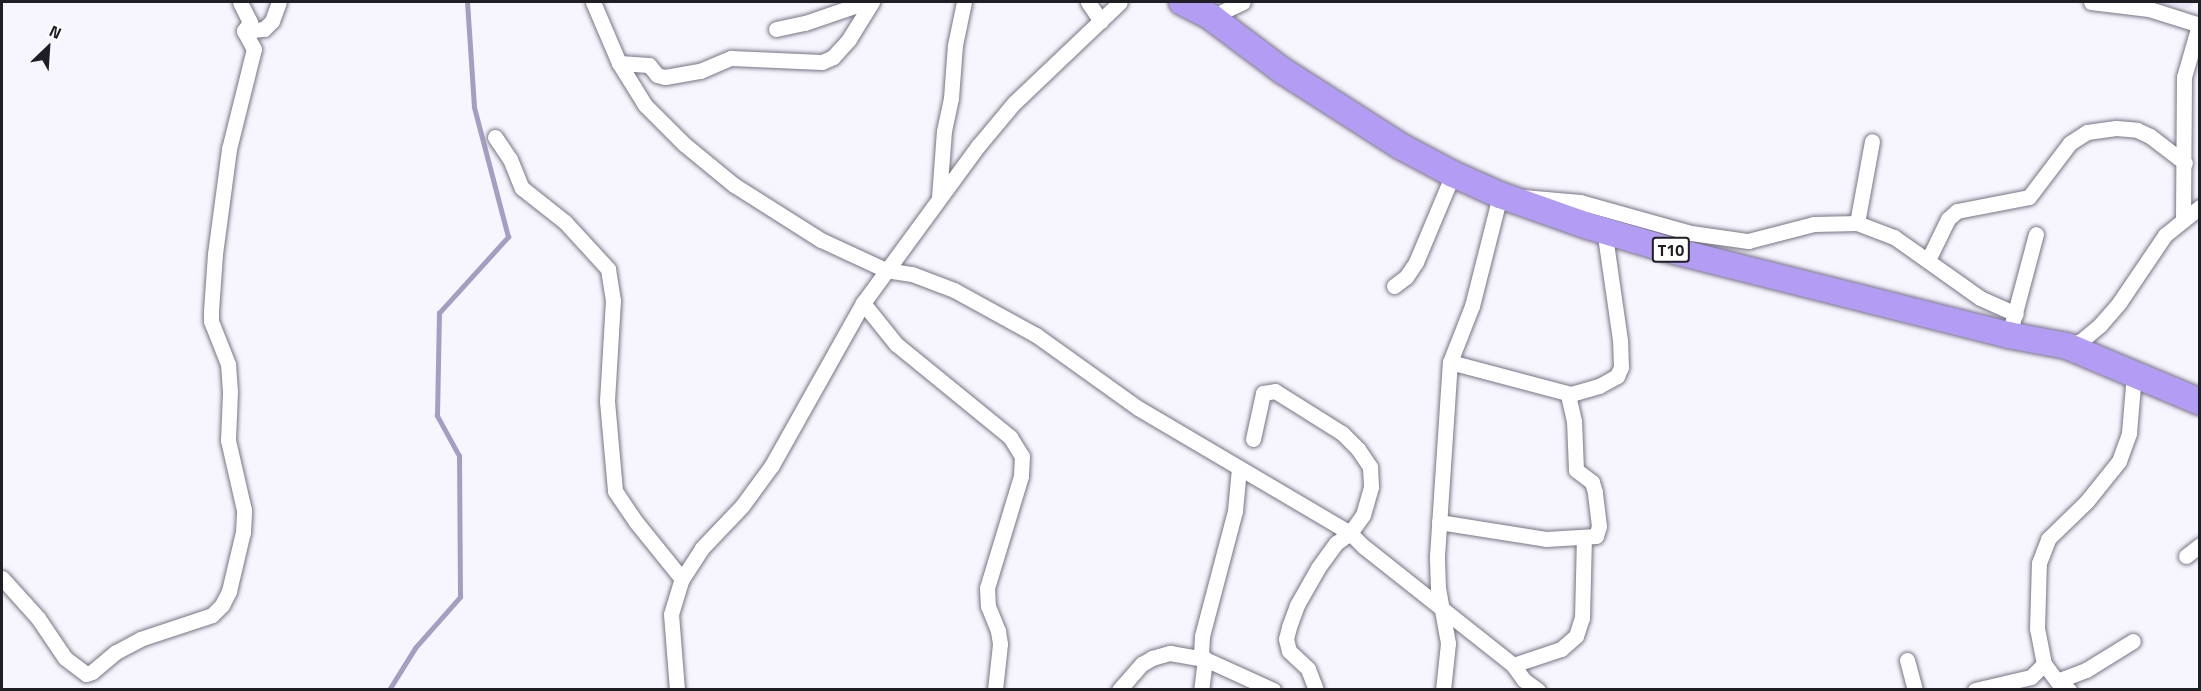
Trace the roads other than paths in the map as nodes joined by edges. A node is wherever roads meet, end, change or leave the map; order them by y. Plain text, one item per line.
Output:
1 (240, 2) edge
2 (279, 2) edge
3 (593, 2) edge
4 (866, 2) edge
5 (872, 2) edge
6 (964, 2) edge
7 (1088, 2) edge
8 (1120, 2) edge
9 (1182, 2) edge
10 (1243, 2) edge
11 (2091, 2) edge
12 (1211, 17) junction
13 (1101, 21) junction
14 (2199, 25) edge
15 (776, 29) dead end
16 (244, 31) junction
17 (619, 63) junction
18 (495, 137) dead end
19 (1872, 141) dead end
20 (2185, 163) junction
21 (1453, 174) junction
22 (1500, 195) junction
23 (939, 198) junction
24 (2199, 207) edge
25 (2183, 218) junction
26 (1857, 222) junction
27 (1604, 229) junction
28 (2036, 234) dead end
29 (1928, 260) junction
30 (886, 270) junction
31 (1394, 286) dead end
32 (863, 303) junction
33 (2012, 325) junction
34 (2067, 346) junction
35 (1450, 362) junction
36 (2134, 373) junction
37 (1568, 394) junction
38 (2199, 402) edge
39 (1253, 440) dead end
40 (1239, 468) junction
41 (1439, 522) junction
42 (1350, 533) junction
43 (1584, 538) junction
44 (2199, 545) edge
45 (2186, 556) dead end
46 (2, 578) edge
47 (682, 579) junction
48 (1441, 605) junction
49 (2133, 641) dead end
50 (1205, 660) junction
51 (1907, 660) dead end
52 (2044, 664) junction
53 (1513, 665) junction
54 (2022, 683) edge
55 (1523, 685) edge
56 (2063, 685) edge
57 (677, 690) edge
58 (995, 690) edge
59 (1119, 690) edge
60 (1201, 690) edge
61 (1273, 690) edge
62 (1316, 690) edge
63 (1443, 690) edge
64 (1538, 690) edge
65 (1915, 690) edge
66 (1975, 690) edge

1 - 16 street
2 - 16 street
3 - 17 street
4 - 15 street
5 - 17 street
6 - 23 street
7 - 13 street
8 - 13 street
9 - 12 highway, T10
10 - 12 street
11 - 14 street
12 - 21 highway, T10
13 - 23 street
14 - 20 street
16 - 46 street
17 - 30 street
18 - 47 street
19 - 26 street
20 - 25 street
20 - 29 street
21 - 22 highway, T10
21 - 31 street
22 - 26 street
22 - 27 highway, T10
22 - 35 street
23 - 30 street
24 - 25 street
25 - 34 street
26 - 29 street
27 - 33 highway, T10
27 - 37 street
28 - 33 street
29 - 33 street
30 - 32 street
30 - 40 street
32 - 47 street
32 - 58 street
33 - 34 highway, T10
34 - 36 highway, T10
35 - 37 street
35 - 41 street
36 - 38 highway, T10
36 - 52 street
37 - 43 street
39 - 42 street
40 - 42 street
40 - 50 street
41 - 43 street
41 - 48 street
42 - 48 street
42 - 62 street
43 - 53 street
44 - 45 street
47 - 57 street
48 - 53 street
48 - 63 street
49 - 56 street
50 - 59 street
50 - 60 street
50 - 61 street
51 - 65 street
52 - 54 street
52 - 56 street
53 - 55 street
54 - 66 street
55 - 64 street

